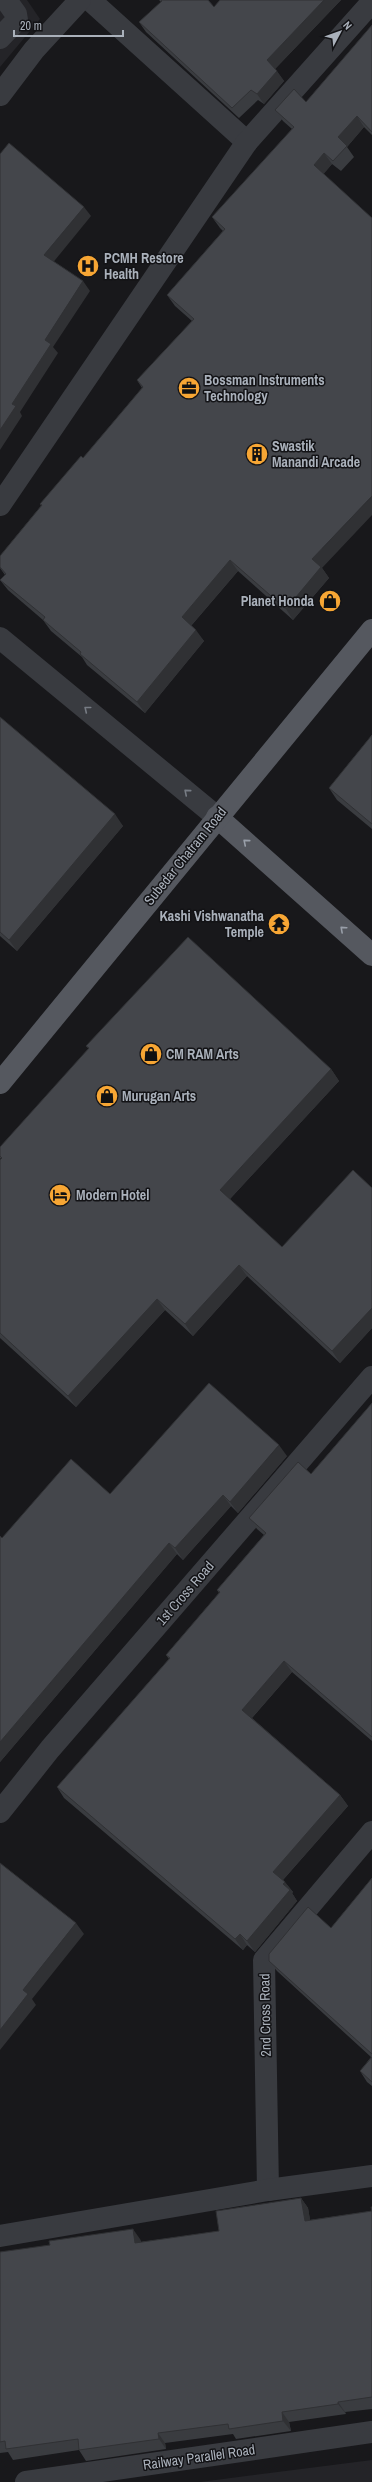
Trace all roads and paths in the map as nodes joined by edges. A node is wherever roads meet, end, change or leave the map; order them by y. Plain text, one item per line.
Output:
1 (6, 0) edge
2 (80, 0) edge
3 (90, 0) edge
4 (372, 2) edge
5 (0, 38) edge
6 (0, 95) edge
7 (247, 142) junction
8 (0, 505) edge
9 (372, 630) edge
10 (0, 638) edge
11 (218, 816) junction
12 (372, 955) edge
13 (0, 1083) edge
14 (372, 1377) edge
15 (0, 1812) edge
16 (372, 1832) edge
17 (372, 2176) edge
18 (268, 2190) junction
19 (0, 2236) edge
20 (372, 2432) edge
21 (26, 2482) edge

1 - 5 street
2 - 6 street
3 - 7 street
4 - 7 street
7 - 8 street
9 - 11 main road, Subedar Chatram Road
11 -> 10 street
12 -> 11 main road
11 - 13 main road, Subedar Chatram Road
14 - 15 street, 1st Cross Road
16 - 18 street, 2nd Cross Road
17 - 18 street
18 - 19 street
20 - 21 street, Railway Parallel Road

